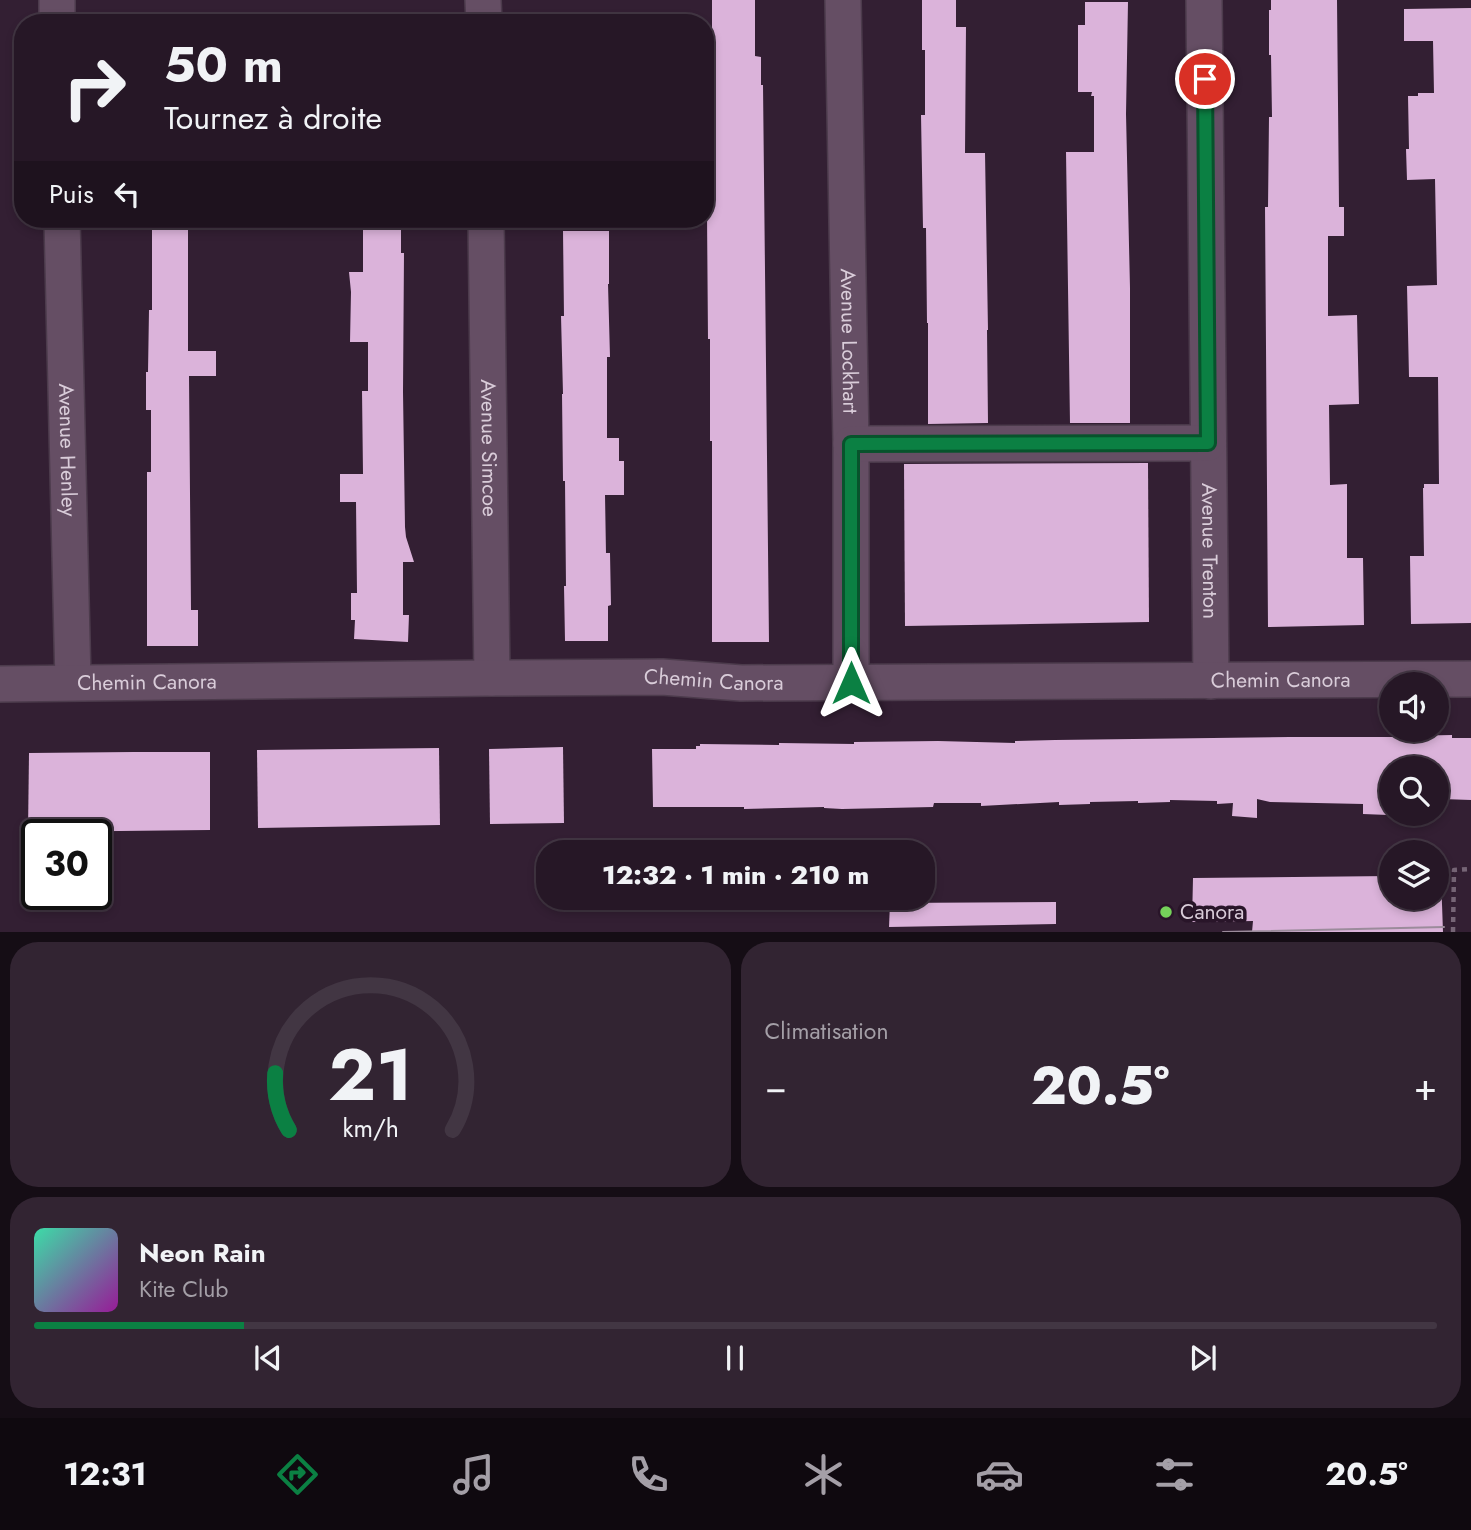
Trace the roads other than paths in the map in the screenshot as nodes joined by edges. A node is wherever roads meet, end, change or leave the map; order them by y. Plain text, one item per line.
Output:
1 (843, 0) edge
2 (1204, 0) edge
3 (62, 228) edge
4 (486, 228) edge
5 (1208, 443) junction
6 (851, 444) junction
7 (492, 678) junction
8 (1471, 678) edge
9 (1211, 681) junction
10 (72, 682) junction
11 (851, 683) junction
12 (0, 684) edge

1 - 6 street, Avenue Lockhart
2 - 5 street, Avenue Trenton
3 - 10 street, Avenue Henley
4 - 7 street, Avenue Simcoe
5 - 6 street
5 - 9 street, Avenue Trenton
6 - 11 street, Avenue Lockhart
7 - 10 street, Chemin Canora
7 - 11 street, Chemin Canora
8 - 9 street, Chemin Canora
9 - 11 street, Chemin Canora
10 - 12 street, Chemin Canora

